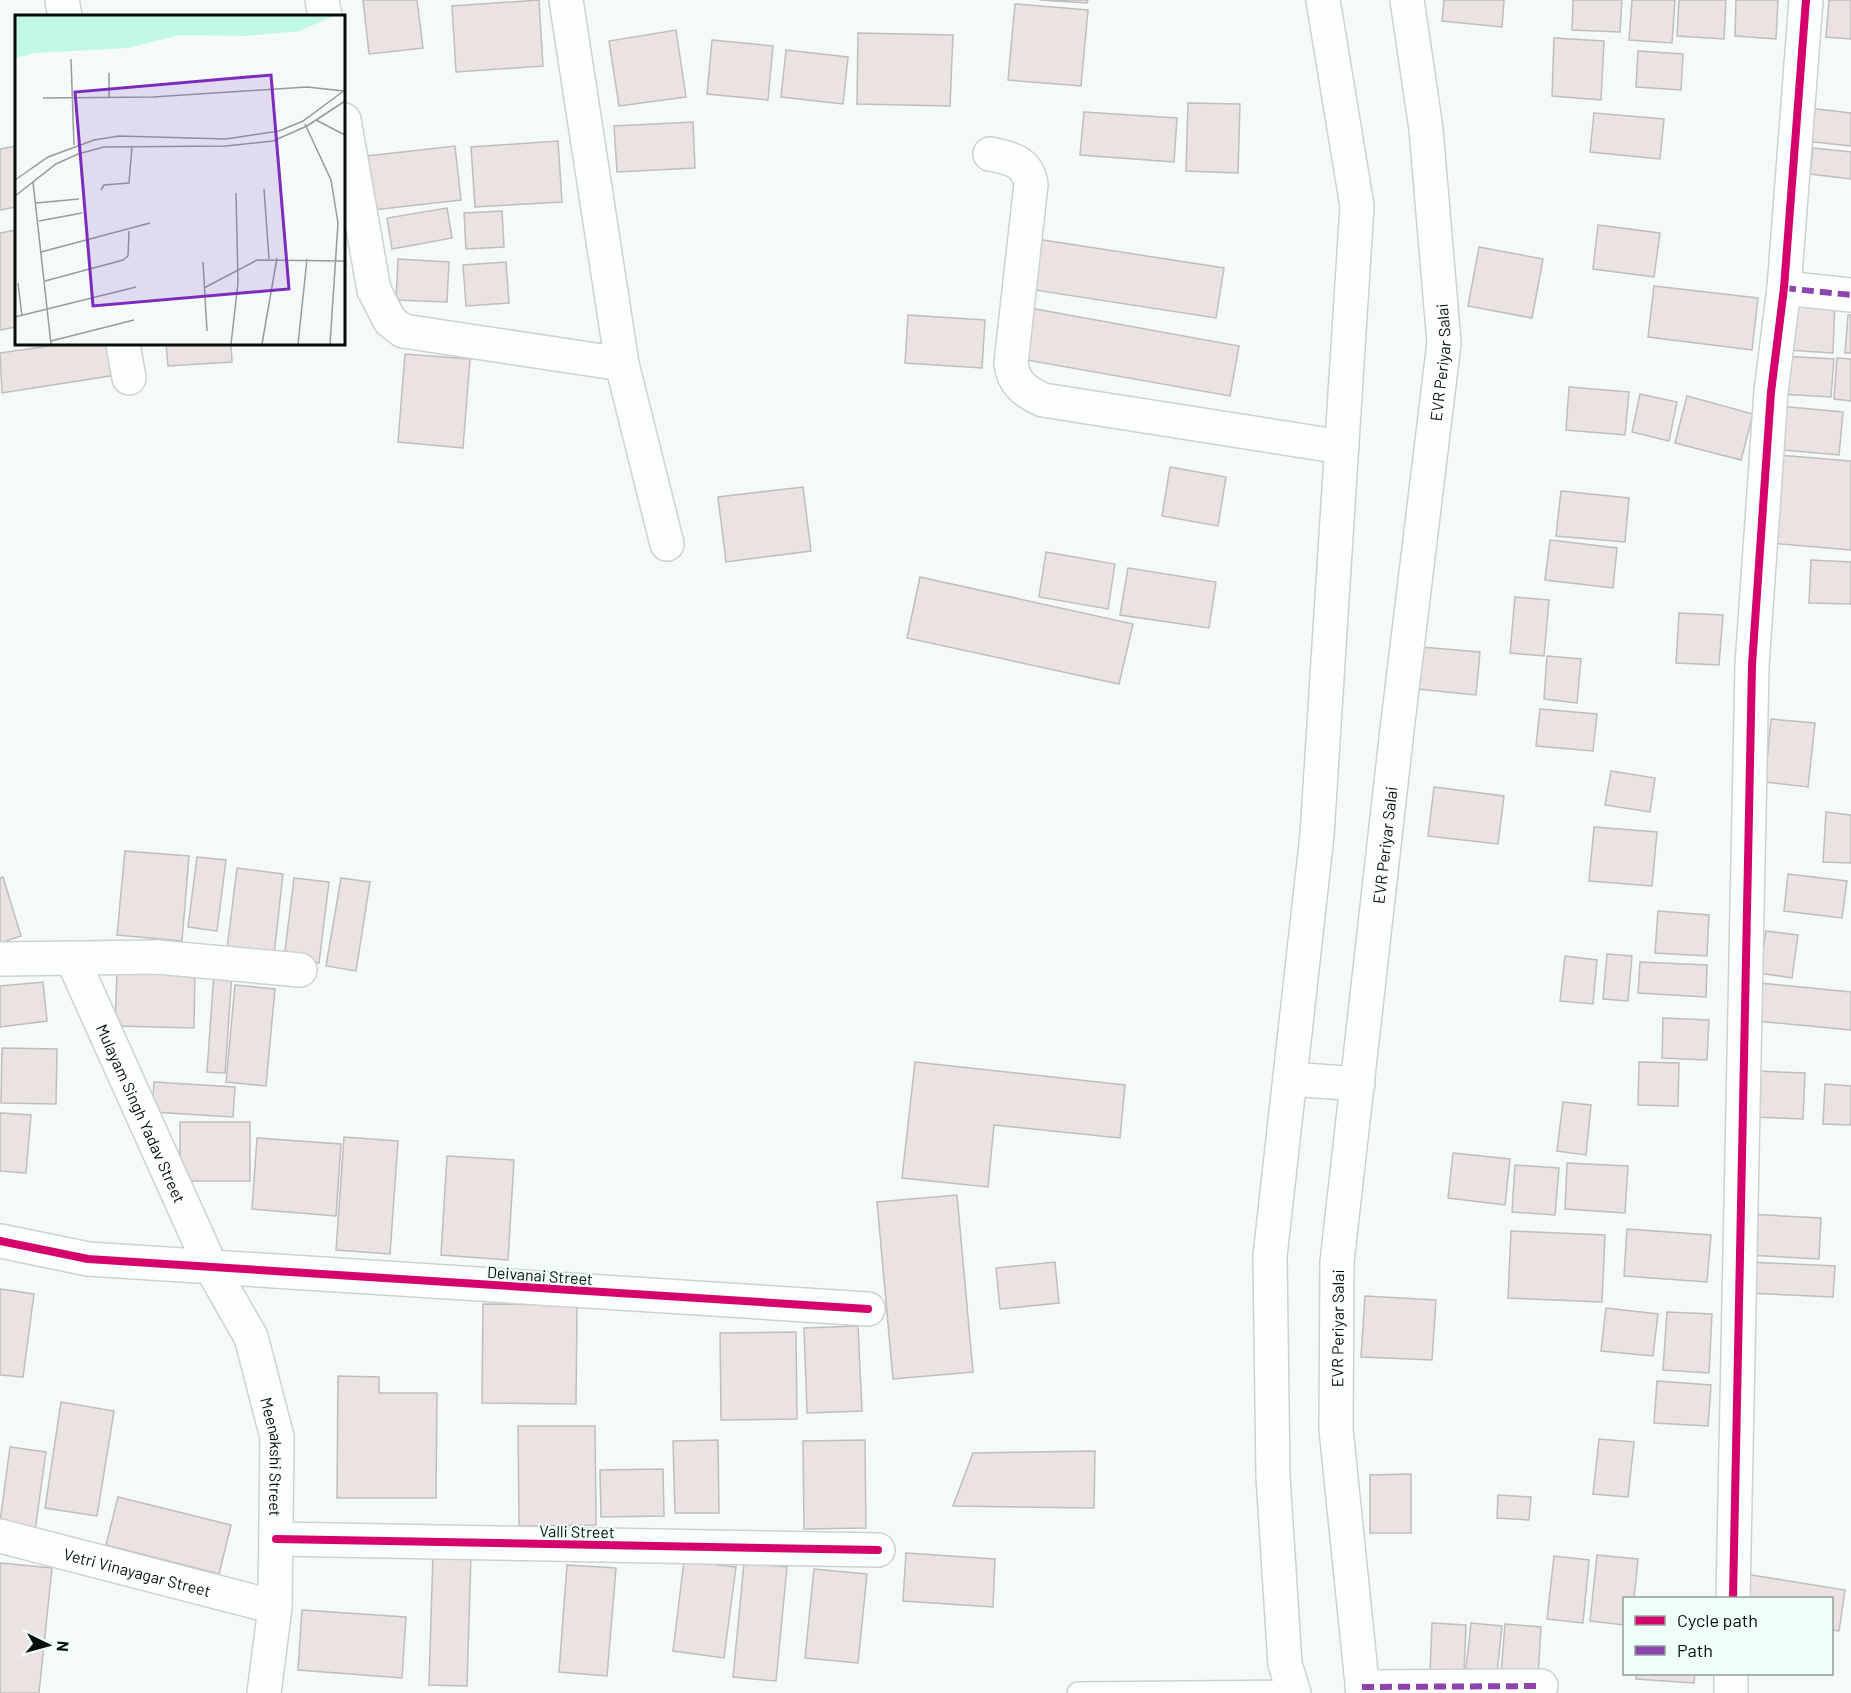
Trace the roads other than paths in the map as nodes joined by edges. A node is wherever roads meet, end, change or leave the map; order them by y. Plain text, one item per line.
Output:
1 (62, 0) edge
2 (322, 0) edge
3 (567, 0) edge
4 (1323, 0) edge
5 (1407, 0) edge
6 (1806, 0) edge
7 (65, 15) edge
8 (325, 15) edge
9 (345, 126) edge
10 (990, 154) dead end
11 (1784, 288) junction
12 (1851, 295) edge
13 (123, 345) edge
14 (622, 364) junction
15 (129, 378) dead end
16 (1342, 447) junction
17 (667, 544) dead end
18 (72, 958) junction
19 (0, 959) edge
20 (300, 970) dead end
21 (1290, 1080) junction
22 (1358, 1084) junction
23 (0, 1241) edge
24 (211, 1267) junction
25 (868, 1309) dead end
26 (0, 1536) edge
27 (276, 1539) junction
28 (878, 1550) dead end
29 (1733, 1597) edge
30 (276, 1606) junction
31 (1731, 1675) edge
32 (1540, 1686) dead end
33 (1362, 1690) edge
34 (1293, 1692) edge
35 (264, 1693) edge
36 (1078, 1693) edge
37 (1731, 1693) edge

1 - 7 street
2 - 8 street
3 - 14 street
4 - 16 street
5 - 22 street, EVR Periyar Salai
6 - 11 street
9 - 14 street
10 - 16 street
11 - 12 street
11 - 29 street
13 - 15 street
14 - 17 street
16 - 21 street
18 - 19 street
18 - 20 street
18 - 24 street, Mulayam Singh Yadav Street
21 - 22 street
21 - 34 street
22 - 33 street, EVR Periyar Salai
23 - 24 street, Deivanai Street
24 - 25 street, Deivanai Street
24 - 27 street, Meenakshi Street
26 - 30 street, Vetri Vinayagar Street
27 - 28 street, Valli Street
27 - 30 street, Meenakshi Street
30 - 35 street, Meenakshi Street
31 - 37 street
32 - 33 street
34 - 36 lane

